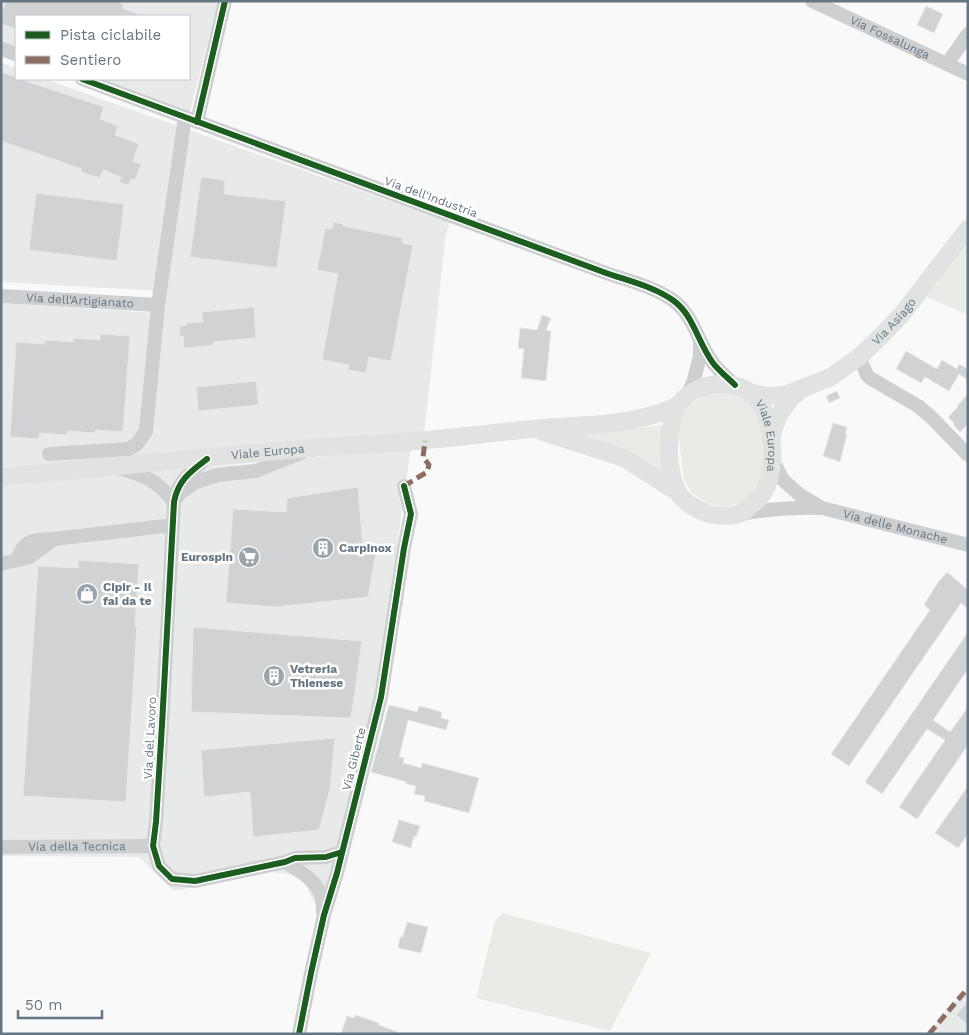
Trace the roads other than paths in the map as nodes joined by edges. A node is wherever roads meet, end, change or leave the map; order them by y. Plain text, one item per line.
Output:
1 (225, 1) edge
2 (812, 1) edge
3 (968, 34) edge
4 (1, 49) edge
5 (15, 54) edge
6 (947, 64) junction
7 (968, 74) edge
8 (85, 80) edge
9 (191, 120) junction
10 (968, 229) edge
11 (1, 296) edge
12 (158, 305) junction
13 (700, 341) junction
14 (859, 357) junction
15 (735, 385) junction
16 (800, 390) junction
17 (752, 393) junction
18 (682, 401) junction
19 (532, 429) junction
20 (771, 440) junction
21 (311, 448) junction
22 (49, 454) dead end
23 (968, 455) edge
24 (207, 459) junction
25 (773, 461) junction
26 (116, 467) junction
27 (1, 477) edge
28 (404, 486) dead end
29 (677, 492) junction
30 (174, 502) junction
31 (822, 508) junction
32 (737, 515) junction
33 (173, 525) junction
34 (968, 545) edge
35 (1, 564) edge
36 (153, 846) junction
37 (1, 847) edge
38 (342, 852) junction
39 (315, 856) junction
40 (285, 862) junction
41 (337, 873) junction
42 (307, 876) junction
43 (324, 915) junction
44 (299, 1034) edge

1 - 9 street
2 - 6 street, Via Fossalunga
3 - 6 street
4 - 5 street
6 - 7 street, Via Fossalunga
8 - 9 street, Via dell'Industria
9 - 12 street
9 - 13 street, Via dell'Industria
10 - 14 main road, Via Asiago
11 - 12 street, Via dell'Artigianato
12 - 22 street
13 - 15 street, Via dell'Industria
13 - 18 street
14 - 16 main road, Via Asiago
14 - 23 street
15 - 17 main road, Viale Europa
15 - 18 main road, Viale Europa
16 - 17 main road
16 - 20 main road
17 - 20 main road, Viale Europa
18 - 19 main road, Viale Europa
18 - 29 main road
19 - 21 main road, Viale Europa
19 - 29 main road
20 - 25 main road, Viale Europa
21 - 24 main road, Viale Europa
21 - 30 street
24 - 26 main road, Viale Europa
24 - 30 street, Via del Lavoro
25 - 31 street
25 - 32 main road, Viale Europa
26 - 27 main road, Viale Europa
26 - 30 street
28 - 38 street, Via Giberte
29 - 32 main road
30 - 33 street, Via del Lavoro
31 - 32 street
31 - 34 street, Via delle Monache
33 - 35 street
33 - 36 street, Via del Lavoro
36 - 37 street, Via della Tecnica
36 - 40 street, Via del Lavoro
38 - 39 street, Via del Lavoro
38 - 41 street, Via Giberte
39 - 40 street, Via del Lavoro
39 - 41 street
40 - 42 street
41 - 42 street
41 - 43 street, Via Giberte
42 - 43 street
43 - 44 street, Via Giberte

